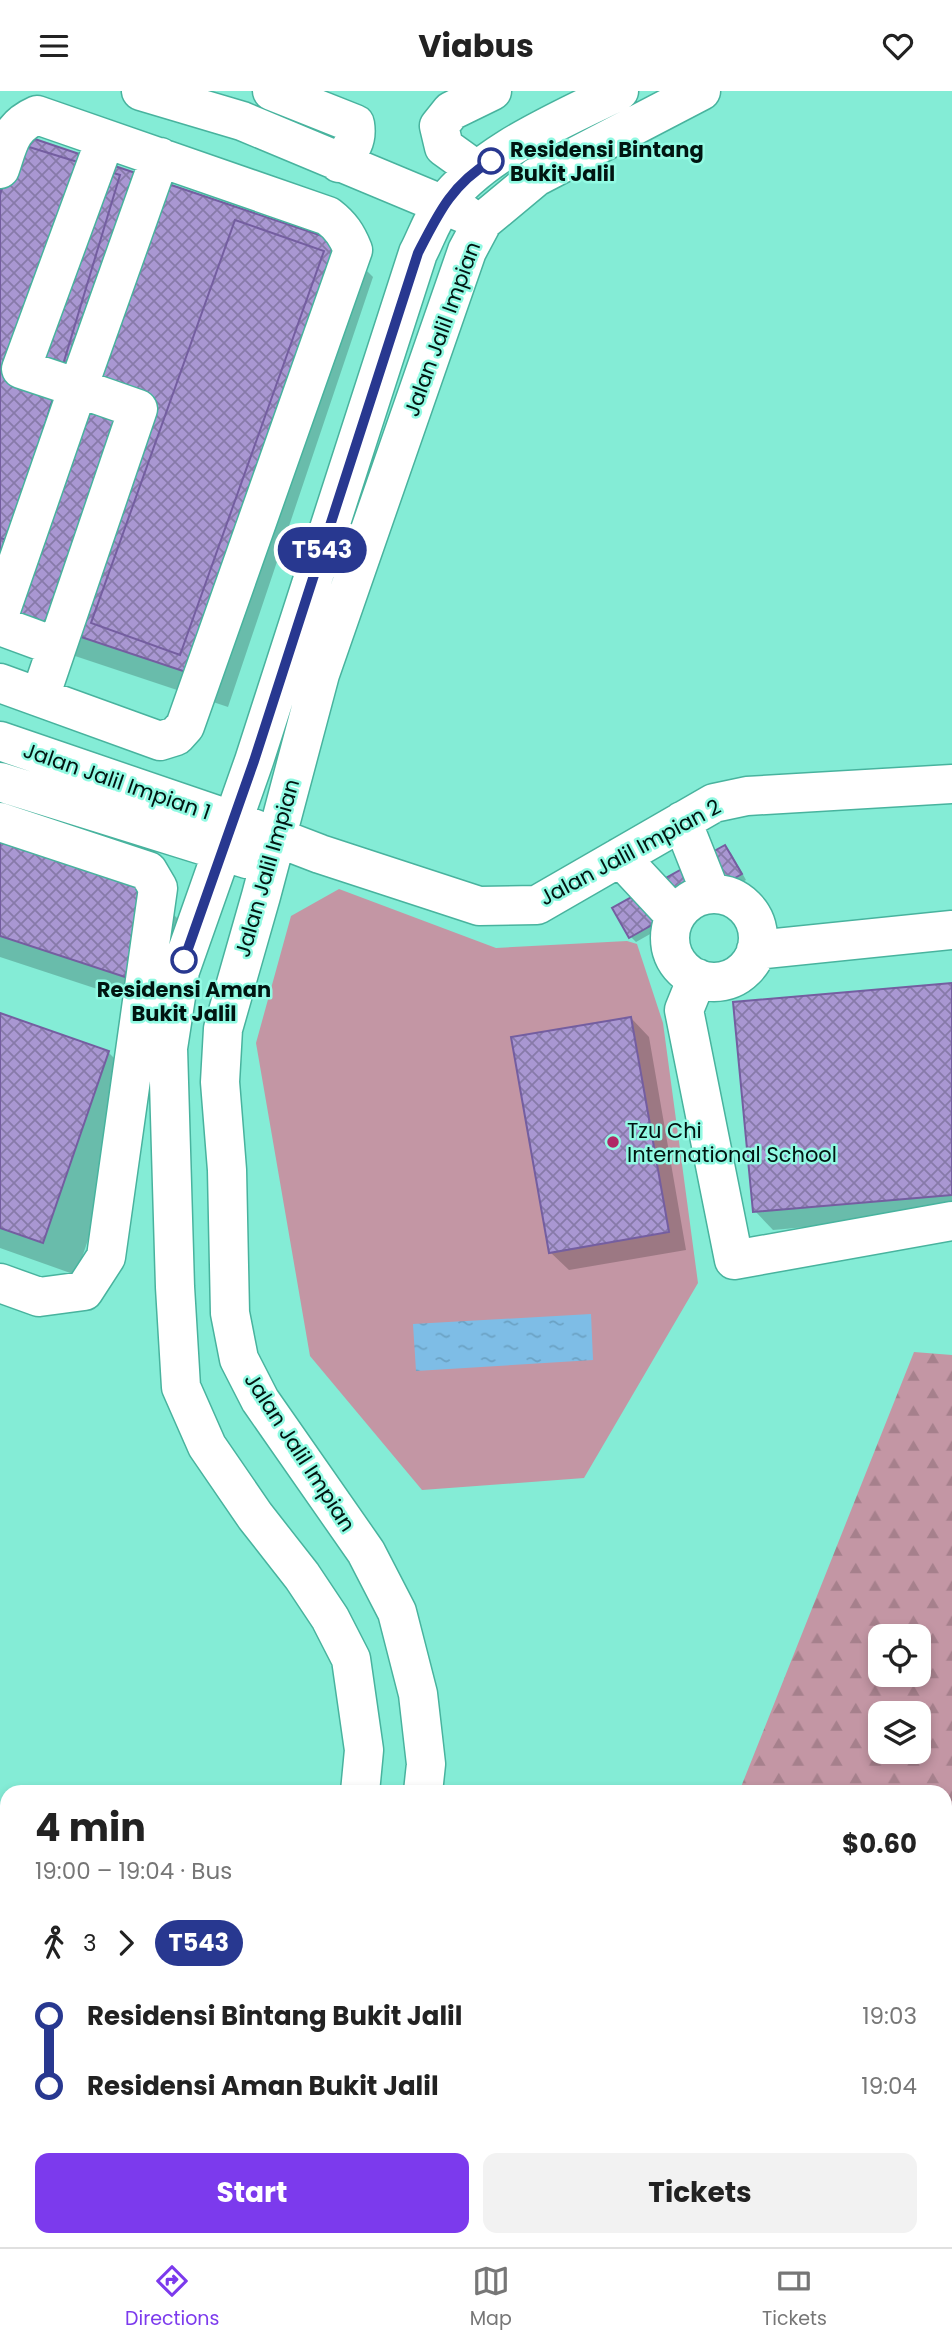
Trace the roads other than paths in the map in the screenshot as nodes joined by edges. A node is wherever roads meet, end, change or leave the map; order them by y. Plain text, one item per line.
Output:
1 (141, 91) edge
2 (272, 91) edge
3 (492, 91) edge
4 (619, 91) edge
5 (701, 91) edge
6 (105, 140) junction
7 (160, 157) junction
8 (339, 163) junction
9 (0, 169) edge
10 (476, 170) junction
11 (442, 206) junction
12 (483, 221) junction
13 (78, 388) junction
14 (0, 613) edge
15 (0, 626) edge
16 (57, 647) junction
17 (0, 683) edge
18 (40, 697) junction
19 (0, 741) edge
20 (254, 761) junction
21 (294, 773) junction
22 (0, 782) edge
23 (952, 784) edge
24 (175, 819) junction
25 (682, 821) junction
26 (0, 822) edge
27 (228, 836) junction
28 (320, 854) junction
29 (620, 857) junction
30 (269, 866) junction
31 (711, 894) junction
32 (206, 899) junction
33 (675, 916) junction
34 (952, 930) edge
35 (757, 950) junction
36 (697, 978) junction
37 (952, 1221) edge
38 (0, 1283) edge
39 (361, 1785) edge
40 (423, 1785) edge

1 - 8 street
2 - 8 street
3 - 10 street
4 - 10 street, Jalan Jalil Impian
5 - 12 street, Jalan Jalil Impian
6 - 7 street
6 - 9 street
6 - 13 street
7 - 13 street
7 - 18 street
8 - 11 street
10 - 11 street, Jalan Jalil Impian
11 - 12 street
11 - 20 street, Jalan Jalil Impian
12 - 21 street, Jalan Jalil Impian
13 - 14 street
13 - 16 street
15 - 16 street
16 - 18 street
17 - 18 street
19 - 24 street, Jalan Jalil Impian 1
20 - 24 street
20 - 27 street, Jalan Jalil Impian
21 - 28 street
21 - 30 street, Jalan Jalil Impian
22 - 24 street, Jalan Jalil Impian 1
23 - 25 street, Jalan Jalil Impian 2
24 - 27 street, Jalan Jalil Impian 1
24 - 32 street
25 - 29 street, Jalan Jalil Impian 2
25 - 31 street
26 - 38 street
27 - 30 street, Jalan Jalil Impian 1
27 - 32 street, Jalan Jalil Impian
28 - 29 street, Jalan Jalil Impian 2
28 - 30 street, Jalan Jalil Impian 2
28 - 30 street
29 - 33 street
30 - 40 street, Jalan Jalil Impian
31 - 33 street
31 - 35 street
32 - 39 street, Jalan Jalil Impian
33 - 36 street
34 - 35 street
35 - 36 street
36 - 37 street

